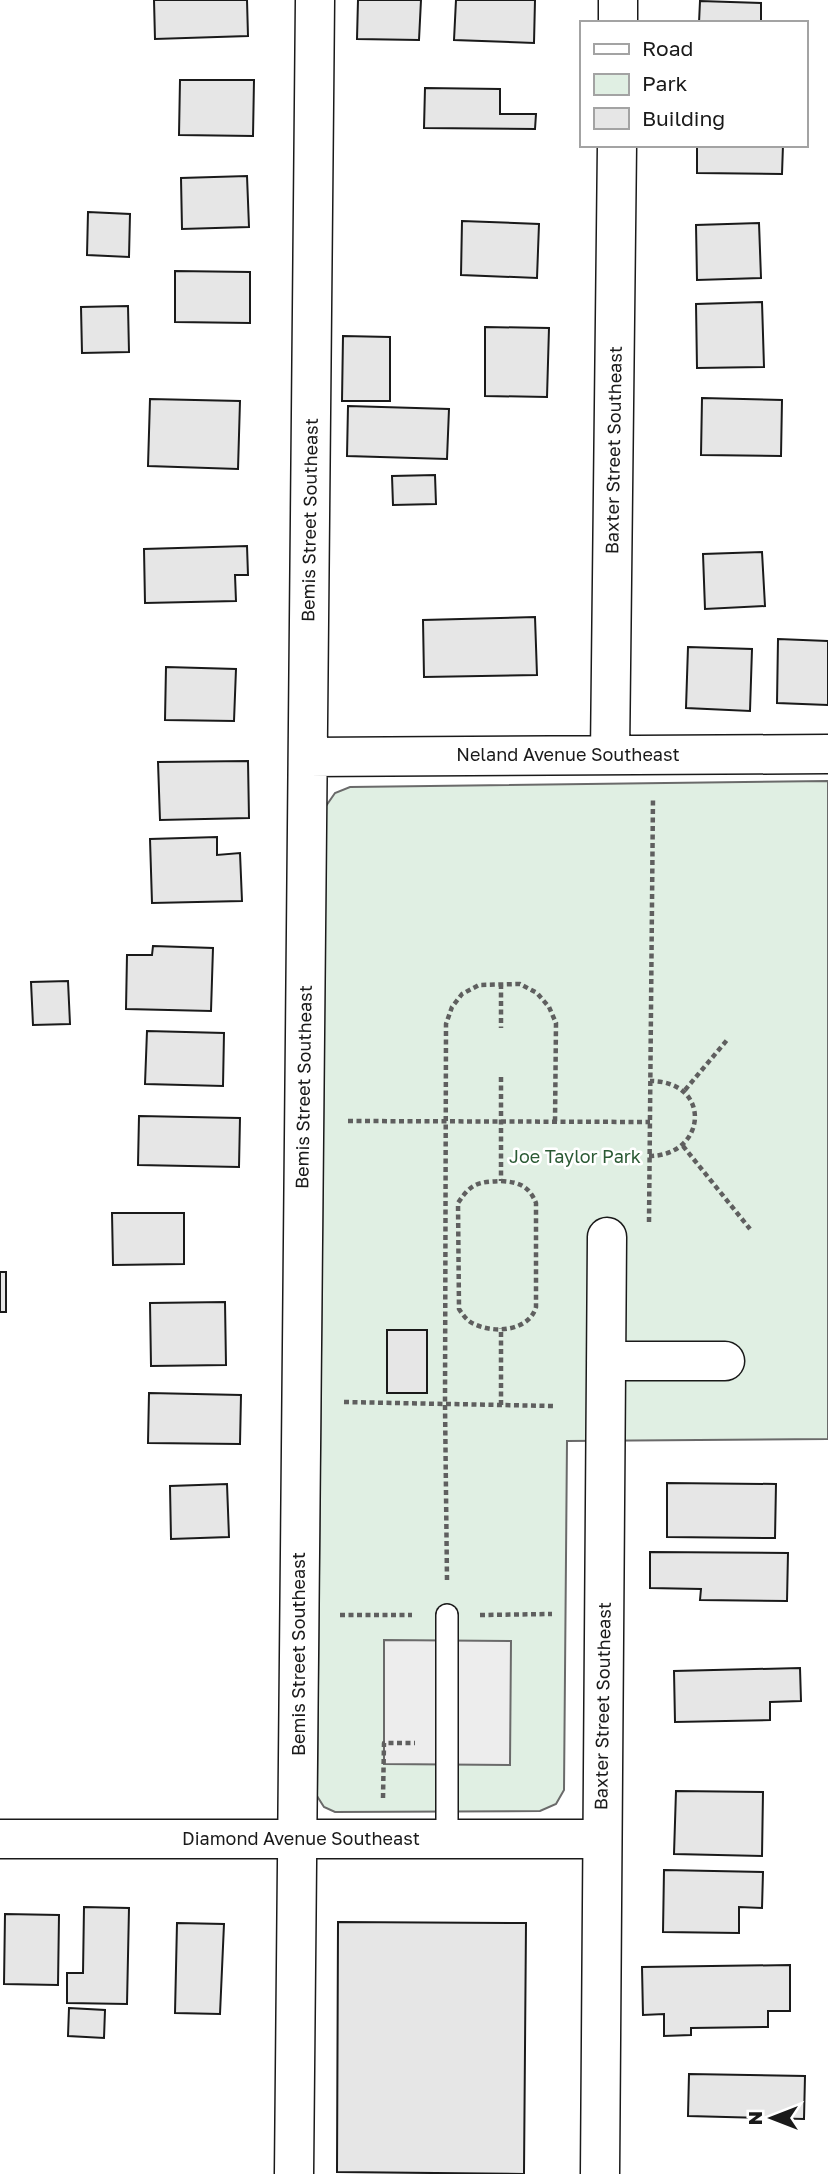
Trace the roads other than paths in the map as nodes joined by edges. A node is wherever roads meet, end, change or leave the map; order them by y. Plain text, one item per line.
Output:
1 (315, 0) edge
2 (618, 0) edge
3 (618, 21) edge
4 (617, 147) edge
5 (610, 754) junction
6 (828, 754) edge
7 (308, 757) junction
8 (607, 1237) dead end
9 (606, 1361) junction
10 (725, 1361) dead end
11 (447, 1615) dead end
12 (0, 1839) edge
13 (447, 1839) junction
14 (602, 1839) junction
15 (297, 1840) junction
16 (294, 2174) edge
17 (600, 2174) edge

1 - 7 street, Bemis Street Southeast
2 - 3 street
4 - 5 street, Baxter Street Southeast
5 - 6 street, Neland Avenue Southeast
5 - 7 street, Neland Avenue Southeast
7 - 15 street, Bemis Street Southeast
8 - 9 street, Baxter Street Southeast
9 - 10 street
9 - 14 street, Baxter Street Southeast
11 - 13 lane
12 - 15 street, Diamond Avenue Southeast
13 - 14 street, Diamond Avenue Southeast
13 - 15 street, Diamond Avenue Southeast
14 - 17 street, Baxter Street Southeast
15 - 16 street, Bemis Street Southeast

